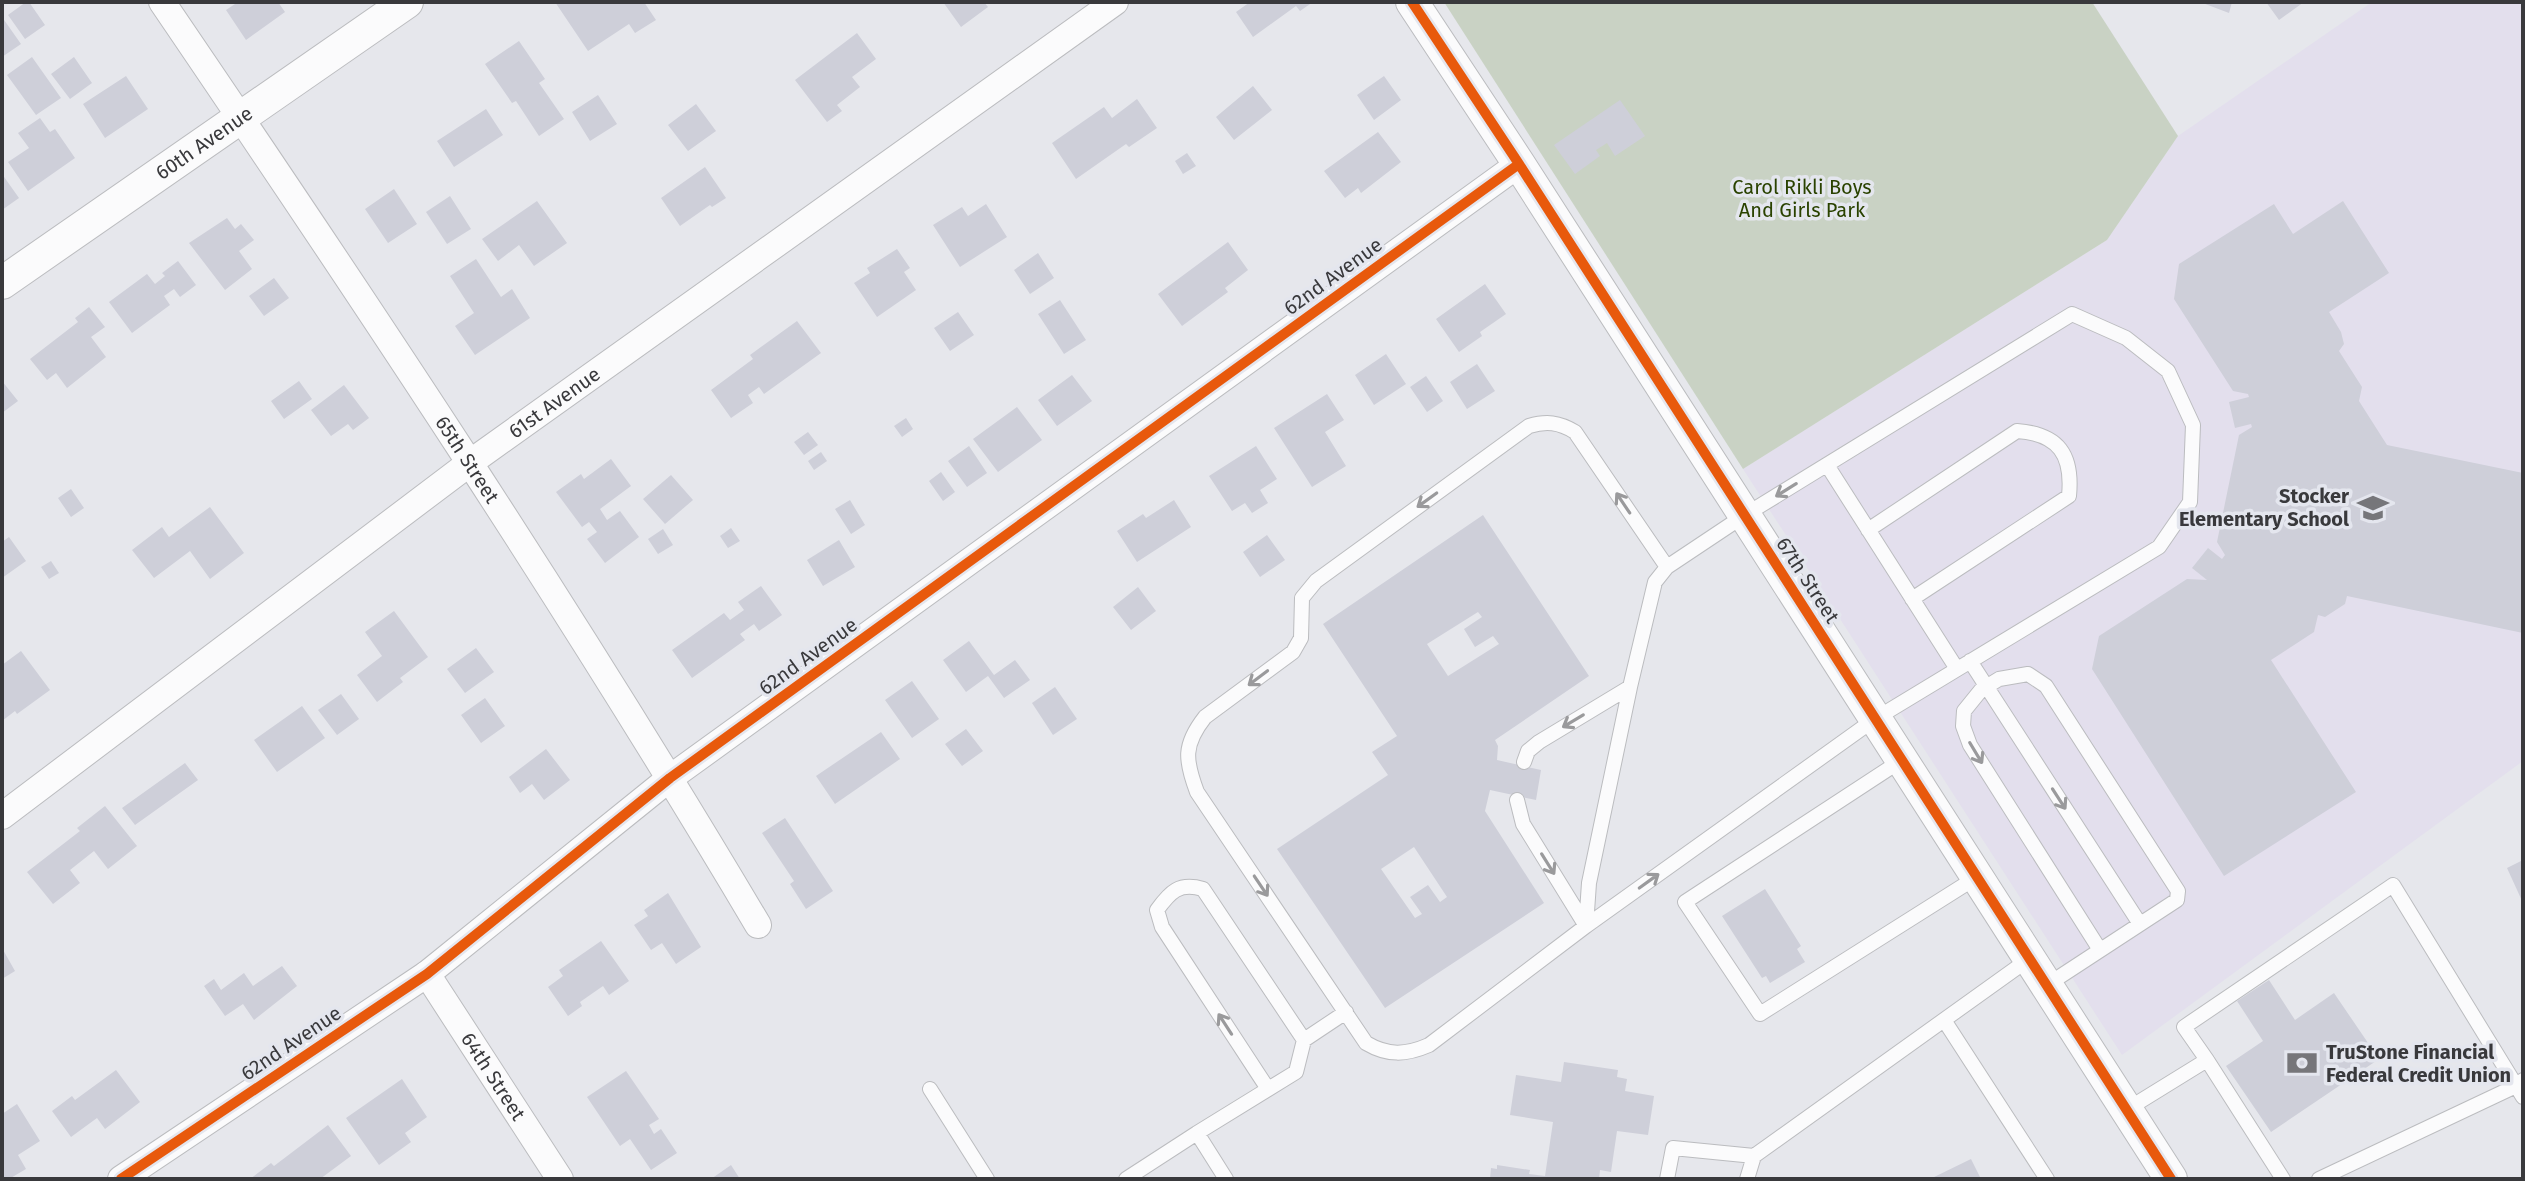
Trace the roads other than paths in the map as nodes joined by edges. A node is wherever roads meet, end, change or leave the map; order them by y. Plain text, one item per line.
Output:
1 (162, 2) edge
2 (407, 2) edge
3 (1115, 2) edge
4 (1412, 2) edge
5 (240, 117) junction
6 (1519, 164) junction
7 (2, 283) edge
8 (471, 462) junction
9 (1827, 465) junction
10 (1745, 515) junction
11 (1868, 530) junction
12 (1667, 567) junction
13 (1912, 599) junction
14 (1963, 665) junction
15 (1630, 687) junction
16 (1986, 687) junction
17 (1875, 719) junction
18 (1902, 760) junction
19 (1524, 762) dead end
20 (670, 778) junction
21 (1517, 800) dead end
22 (2, 816) edge
23 (1977, 877) junction
24 (2140, 924) junction
25 (758, 925) dead end
26 (1586, 926) junction
27 (2100, 950) junction
28 (2038, 972) junction
29 (427, 974) junction
30 (1346, 1012) junction
31 (1944, 1020) junction
32 (1304, 1040) junction
33 (2207, 1060) junction
34 (2521, 1088) edge
35 (930, 1089) dead end
36 (1268, 1089) junction
37 (2126, 1110) junction
38 (1197, 1133) junction
39 (1754, 1156) junction
40 (121, 1179) edge
41 (560, 1179) edge
42 (987, 1179) edge
43 (1126, 1179) edge
44 (1226, 1179) edge
45 (1667, 1179) edge
46 (1747, 1179) edge
47 (2047, 1179) edge
48 (2171, 1179) edge
49 (2283, 1179) edge
50 (2319, 1179) edge

1 - 5 street, 65th Street
2 - 5 street, 60th Avenue
3 - 8 street, 61st Avenue
4 - 6 street, 67th Street
5 - 7 street, 60th Avenue
5 - 8 street, 65th Street
6 - 10 street, 67th Street
6 - 20 street, 62nd Avenue
8 - 20 street, 65th Street
8 - 22 street, 61st Avenue
9 -> 10 lane
9 - 11 lane
9 - 14 lane
10 - 12 lane
10 - 17 street, 67th Street
11 - 13 lane
11 - 13 lane
12 - 15 lane
12 -> 30 lane
13 - 14 lane
14 - 16 lane
14 - 17 lane
15 -> 19 lane
15 - 26 lane
16 -> 24 lane
16 - 24 lane
16 -> 27 lane
17 - 18 street, 67th Street
26 -> 17 lane
18 - 23 street, 67th Street
18 - 23 lane
20 - 25 street, 65th Street
20 - 29 street, 62nd Avenue
21 -> 26 lane
23 - 28 street, 67th Street
24 - 27 lane
26 - 30 lane
27 - 28 lane
28 - 31 lane
28 - 37 street, 67th Street
29 - 40 street, 62nd Avenue
29 - 41 street, 64th Street
30 - 32 lane
31 - 39 lane
31 - 47 lane
32 - 36 lane
36 -> 32 lane
33 - 34 lane
33 - 37 lane
33 - 49 lane
34 - 50 lane
35 - 42 lane
36 - 38 lane
37 - 48 street, 67th Street
38 - 43 lane
38 - 44 lane
39 - 45 lane
39 - 46 lane

